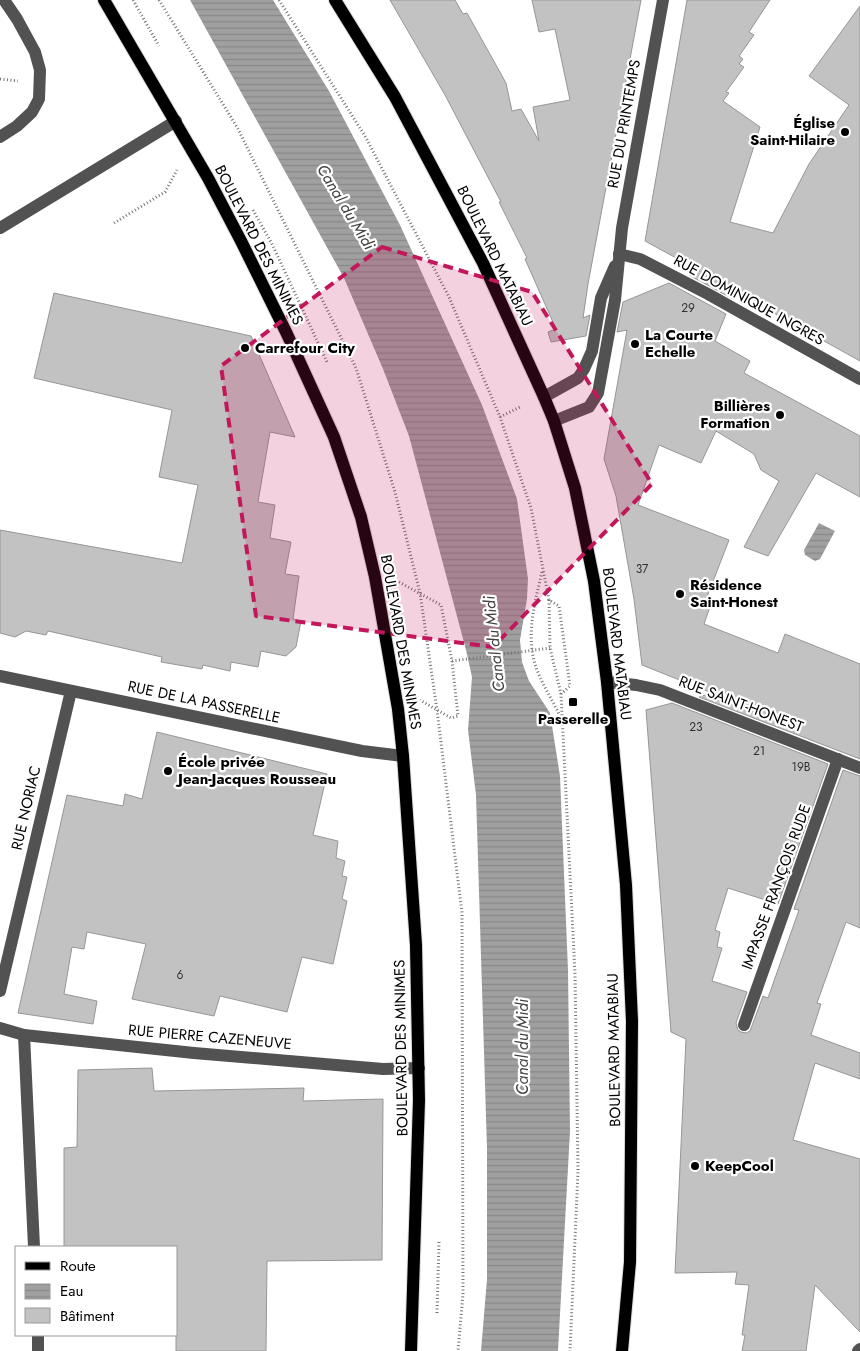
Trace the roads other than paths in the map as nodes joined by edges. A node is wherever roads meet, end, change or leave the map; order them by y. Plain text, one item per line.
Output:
1 (4, 0) edge
2 (104, 0) edge
3 (335, 0) edge
4 (663, 0) edge
5 (176, 122) junction
6 (0, 137) edge
7 (0, 228) edge
8 (620, 254) junction
9 (860, 379) edge
10 (544, 397) junction
11 (554, 421) junction
12 (0, 676) edge
13 (607, 682) junction
14 (71, 691) junction
15 (403, 756) junction
16 (838, 759) junction
17 (860, 768) edge
18 (0, 991) edge
19 (744, 1025) dead end
20 (0, 1028) edge
21 (24, 1035) junction
22 (419, 1068) junction
23 (34, 1246) edge
24 (38, 1336) edge
25 (38, 1351) edge
26 (411, 1351) edge
27 (622, 1351) edge

1 - 6 street
2 - 5 main road, BOULEVARD DES MINIMES
3 - 10 main road, BOULEVARD MATABIAU
4 - 8 street, RUE DU PRINTEMPS
5 - 7 street
5 - 15 main road, BOULEVARD DES MINIMES
8 - 9 street, RUE DOMINIQUE INGRES
8 - 10 street, RUE DU PRINTEMPS
8 - 11 street, RUE DU PRINTEMPS
10 - 11 main road, BOULEVARD MATABIAU
11 - 13 main road, BOULEVARD MATABIAU
12 - 14 street, RUE DE LA PASSERELLE
13 - 16 street, RUE SAINT-HONEST
13 - 27 main road, BOULEVARD MATABIAU
14 - 15 street, RUE DE LA PASSERELLE
14 - 18 street, RUE NORIAC
15 - 22 main road, BOULEVARD DES MINIMES
16 - 17 street, RUE SAINT-HONEST
16 - 19 street, IMPASSE FRANÇOIS RUDE
20 - 21 street, RUE PIERRE CAZENEUVE
21 - 22 street, RUE PIERRE CAZENEUVE
21 - 23 street
22 - 26 main road, BOULEVARD DES MINIMES
24 - 25 street

